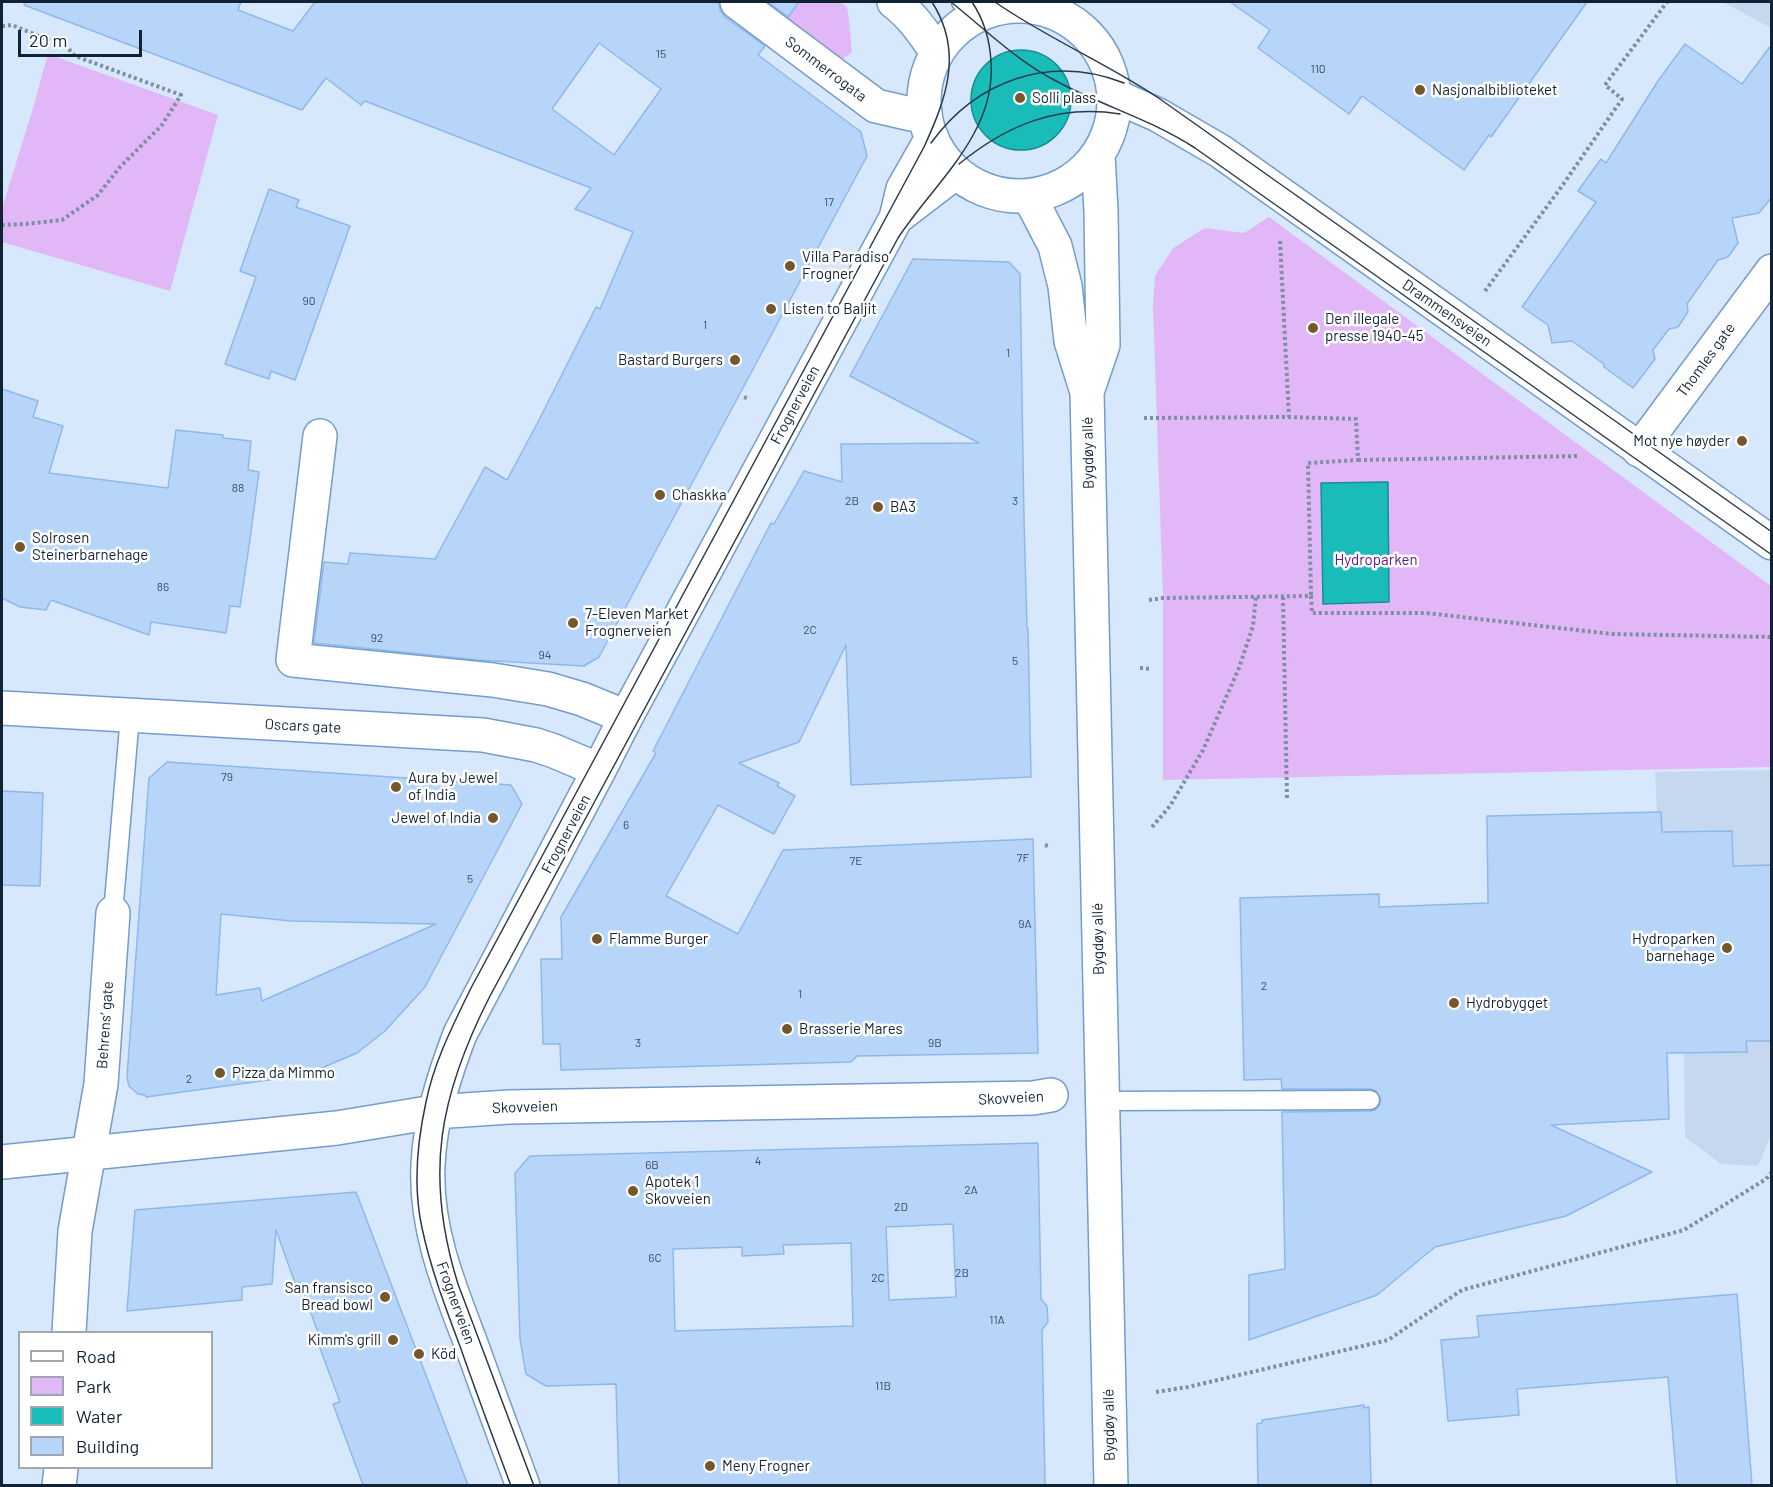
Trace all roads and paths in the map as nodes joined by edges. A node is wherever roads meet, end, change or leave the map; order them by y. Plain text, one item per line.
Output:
1 (737, 2) edge
2 (894, 2) edge
3 (1667, 2) edge
4 (1037, 4) edge
5 (968, 9) edge
6 (2, 26) edge
7 (937, 52) junction
8 (1115, 96) junction
9 (928, 126) junction
10 (1098, 155) junction
11 (956, 172) junction
12 (1029, 196) junction
13 (896, 218) junction
14 (2, 225) edge
15 (1280, 236) dead end
16 (1772, 271) edge
17 (1481, 296) dead end
18 (1087, 392) junction
19 (1289, 417) junction
20 (1144, 418) dead end
21 (320, 436) dead end
22 (1639, 450) junction
23 (1578, 456) dead end
24 (1358, 460) junction
25 (1772, 543) edge
26 (1311, 596) junction
27 (1256, 597) junction
28 (1283, 597) junction
29 (1149, 600) dead end
30 (1772, 637) edge
31 (1140, 668) dead end
32 (1151, 669) dead end
33 (2, 708) edge
34 (130, 716) junction
35 (626, 717) junction
36 (600, 770) junction
37 (1287, 799) dead end
38 (1152, 827) dead end
39 (113, 913) joint
40 (1042, 1097) dead end
41 (1370, 1100) dead end
42 (1102, 1101) junction
43 (434, 1112) junction
44 (89, 1154) junction
45 (2, 1162) edge
46 (1772, 1172) edge
47 (69, 1331) edge
48 (1156, 1392) dead end
49 (61, 1469) edge
50 (59, 1485) edge
51 (523, 1485) edge
52 (1111, 1485) edge

1 - 9 street, Sommerrogata
2 - 7 street
3 - 17 path
4 - 5 street
4 - 8 street
5 - 7 street
6 - 14 path
7 - 9 street
8 - 10 street
8 - 22 street, Drammensveien
9 - 11 street
9 - 13 street, Frognerveien
10 - 12 street
10 - 18 street, Bygdøy allé
11 - 12 street
11 - 13 street, Frognerveien
12 - 18 street, Bygdøy allé
13 - 35 street, Frognerveien
15 - 19 path
16 - 22 street, Thomles gate
18 - 42 street, Bygdøy allé
19 - 20 path
19 - 24 path
21 - 35 street
22 - 25 street, Drammensveien
23 - 24 path
24 - 26 path
26 - 28 path
26 - 30 path
27 - 28 path
27 - 29 path
27 - 38 path
28 - 37 path
31 - 32 path
33 - 34 street, Oscars gate
34 - 36 street, Oscars gate
34 - 39 lane, Behrens’ gate
35 - 36 street, Frognerveien
36 - 43 street, Frognerveien
39 - 44 street, Behrens’ gate
40 - 43 street, Skovveien
41 - 42 lane
42 - 52 street, Bygdøy allé
43 - 44 street, Skovveien
43 - 51 street, Frognerveien
44 - 45 street, Skovveien
44 - 47 street, Behrens’ gate
46 - 48 path
49 - 50 street

